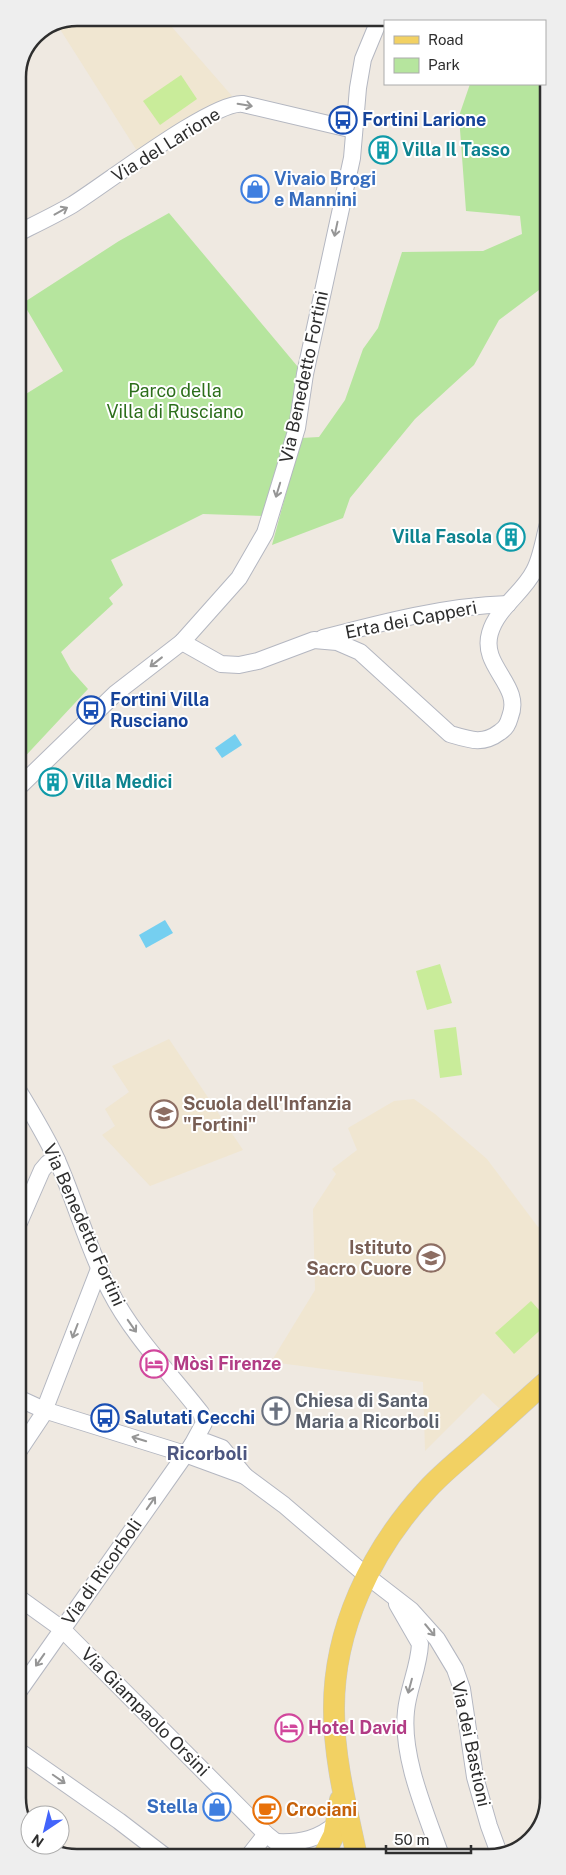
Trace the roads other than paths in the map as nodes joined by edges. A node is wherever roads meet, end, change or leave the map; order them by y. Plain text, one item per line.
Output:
1 (377, 26) edge
2 (354, 130) junction
3 (26, 229) edge
4 (540, 551) edge
5 (508, 604) junction
6 (314, 640) junction
7 (182, 642) junction
8 (26, 780) edge
9 (26, 1103) edge
10 (57, 1160) junction
11 (26, 1207) edge
12 (99, 1269) junction
13 (540, 1387) edge
14 (26, 1402) edge
15 (44, 1410) junction
16 (26, 1440) edge
17 (189, 1449) junction
18 (367, 1576) junction
19 (391, 1594) junction
20 (26, 1603) edge
21 (62, 1629) junction
22 (26, 1681) edge
23 (26, 1756) edge
24 (342, 1785) junction
25 (337, 1822) junction
26 (274, 1844) edge
27 (497, 1848) edge
28 (156, 1849) edge
29 (327, 1849) edge
30 (355, 1849) edge
31 (439, 1849) edge

1 - 2 street, Via Benedetto Fortini
3 -> 2 street, Via del Larione
2 -> 7 street, Via Benedetto Fortini
4 - 5 street
5 - 6 street, Erta dei Capperi
5 - 6 street
6 - 7 street, Erta dei Capperi
7 -> 8 street, Via Benedetto Fortini
9 - 10 street, Via Benedetto Fortini
10 - 11 street
10 - 12 street, Via Benedetto Fortini
12 -> 15 street
12 -> 17 street, Via Benedetto Fortini
13 - 18 main road
14 - 15 street, Via dei Bastioni
15 - 16 street
17 -> 15 street, Via dei Bastioni
17 - 18 street, Via dei Bastioni
21 -> 17 street, Via di Ricorboli
18 - 19 street, Via dei Bastioni
18 - 24 main road
19 -> 27 street, Via dei Bastioni
19 -> 31 street
20 - 21 street, Via Giampaolo Orsini
21 -> 22 street, Via di Ricorboli
21 - 26 street, Via Giampaolo Orsini
23 -> 28 street
24 - 25 main road
24 - 30 main road
25 - 26 street
25 - 29 main road

